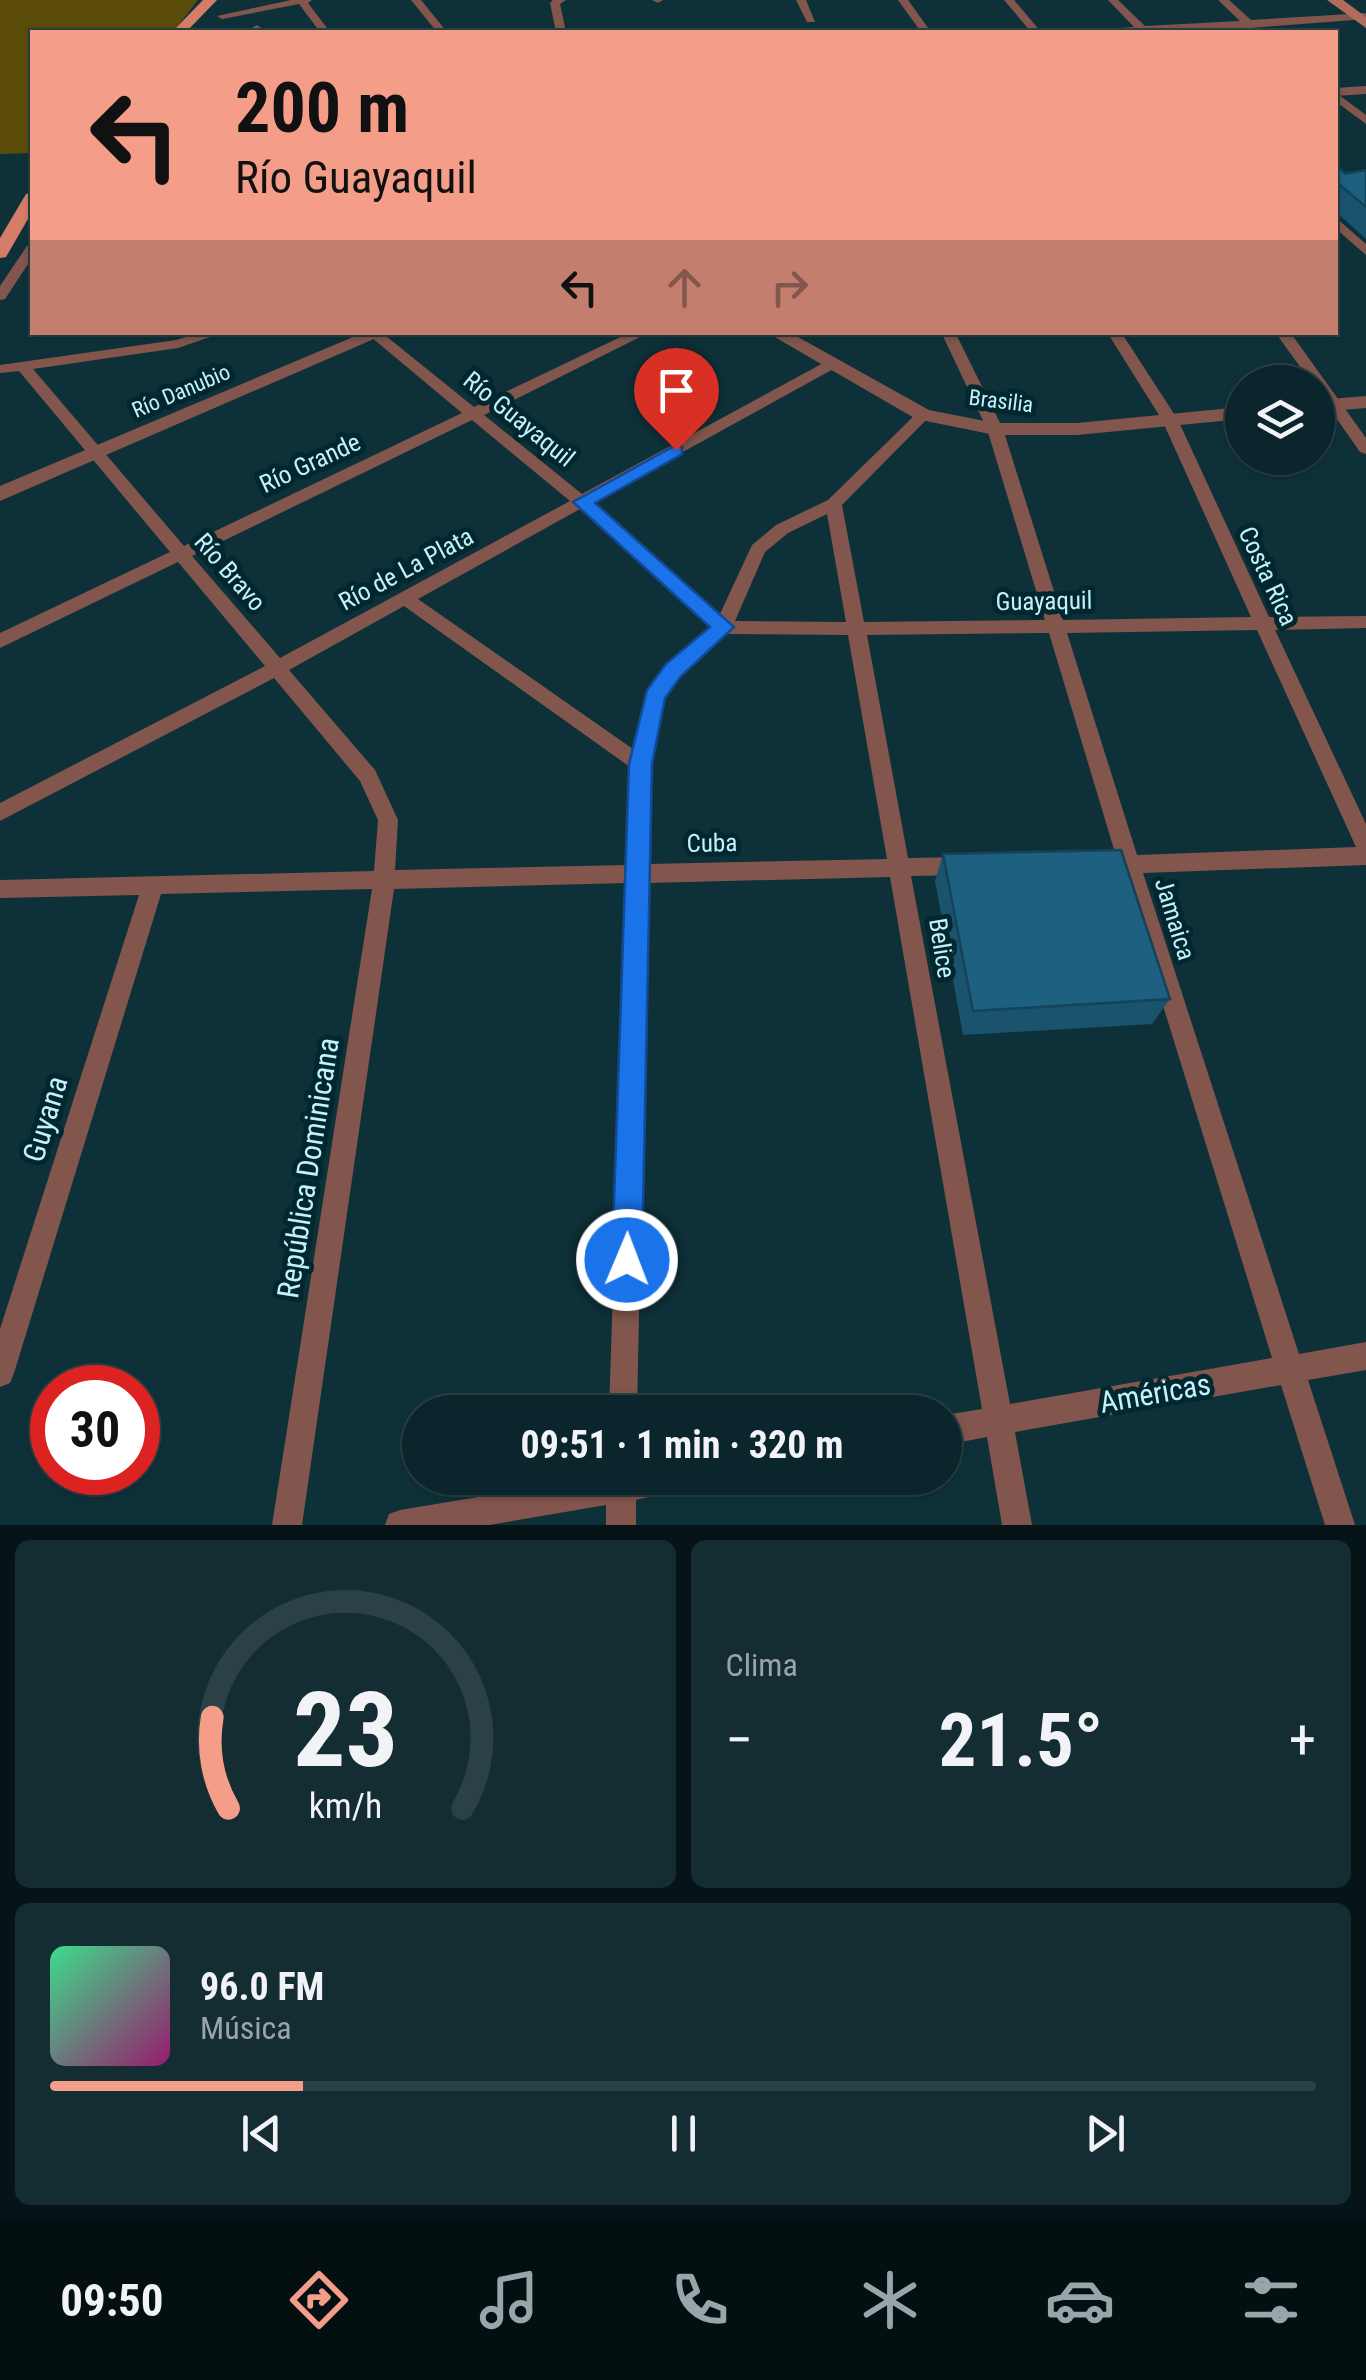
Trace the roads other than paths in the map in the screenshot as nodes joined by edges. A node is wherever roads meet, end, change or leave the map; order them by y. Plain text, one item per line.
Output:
1 (210, 0) edge
2 (304, 0) edge
3 (416, 0) edge
4 (562, 0) edge
5 (801, 0) edge
6 (904, 0) edge
7 (1009, 0) edge
8 (1113, 0) edge
9 (1223, 0) edge
10 (1334, 0) edge
11 (222, 16) dead end
12 (1362, 19) edge
13 (810, 20) dead end
14 (1248, 22) junction
15 (181, 30) edge
16 (324, 30) edge
17 (440, 30) edge
18 (560, 30) edge
19 (925, 30) edge
20 (1034, 30) edge
21 (1143, 30) edge
22 (1156, 30) edge
23 (1258, 30) edge
24 (1366, 90) edge
25 (1338, 93) edge
26 (1338, 96) edge
27 (1366, 121) edge
28 (30, 204) edge
29 (1338, 224) edge
30 (1366, 251) edge
31 (30, 252) edge
32 (0, 253) edge
33 (0, 296) edge
34 (168, 335) edge
35 (208, 335) edge
36 (371, 335) edge
37 (378, 335) edge
38 (637, 335) edge
39 (949, 335) edge
40 (1116, 335) edge
41 (1284, 335) edge
42 (798, 339) edge
43 (178, 344) junction
44 (832, 364) junction
45 (22, 365) junction
46 (1302, 365) edge
47 (0, 368) edge
48 (1366, 402) edge
49 (1335, 404) edge
50 (473, 414) junction
51 (923, 414) junction
52 (1335, 414) edge
53 (1225, 415) edge
54 (1170, 420) junction
55 (995, 429) junction
56 (1366, 449) edge
57 (97, 454) junction
58 (0, 494) edge
59 (582, 502) junction
60 (834, 504) junction
61 (180, 552) junction
62 (405, 598) junction
63 (1366, 622) edge
64 (1262, 624) junction
65 (1056, 626) junction
66 (723, 627) junction
67 (856, 630) junction
68 (0, 642) edge
69 (278, 667) junction
70 (640, 764) junction
71 (0, 813) edge
72 (388, 820) joint
73 (1366, 847) edge
74 (1366, 856) edge
75 (1129, 865) junction
76 (976, 866) edge
77 (1072, 866) edge
78 (900, 867) junction
79 (639, 872) junction
80 (384, 882) junction
81 (153, 885) junction
82 (0, 889) edge
83 (1366, 1356) edge
84 (1292, 1369) junction
85 (0, 1373) edge
86 (624, 1395) edge
87 (996, 1421) junction
88 (962, 1427) edge
89 (554, 1495) edge
90 (621, 1495) edge
91 (287, 1525) edge
92 (400, 1525) edge
93 (621, 1525) edge
94 (1017, 1525) edge
95 (1340, 1525) edge

1 - 15 main road
2 - 11 street
2 - 16 street
3 - 17 street
4 - 18 street
5 - 13 street
6 - 19 street
7 - 20 street
8 - 21 street
9 - 14 street
10 - 12 main road
12 - 14 street
14 - 22 street
14 - 23 street
24 - 25 street
26 - 27 street
28 - 32 main road
29 - 30 street
31 - 33 street
34 - 43 street
35 - 43 street
36 - 57 street, Río Danubio
37 - 50 street, Río Guayaquil
38 - 50 street, Río Grande
39 - 55 street, Jamaica
40 - 54 street, Costa Rica
41 - 46 street
42 - 44 street, Brasilia
43 - 45 street
44 - 51 street, Brasilia
44 - 59 street, Río de La Plata
45 - 47 street
45 - 57 street, Río Bravo
48 - 49 street
50 - 59 street, Río Guayaquil
50 - 61 street, Río Grande
51 - 55 street, Brasilia
51 - 60 street
52 - 56 street
53 - 54 street, Brasilia
54 - 55 street, Brasilia
54 - 64 street, Costa Rica
55 - 65 street, Jamaica
57 - 58 street, Río Danubio
57 - 61 street, Río Bravo
59 - 62 street, Río de La Plata
59 - 66 street, Río Guayaquil
60 - 66 street
60 - 67 street, Belice
61 - 68 street, Río Grande
61 - 69 street, Río Bravo
62 - 69 street, Río de La Plata
62 - 70 street
63 - 64 street, Guayaquil
64 - 65 street, Guayaquil
64 - 73 street, Costa Rica
65 - 67 street, Guayaquil
65 - 75 street, Jamaica
66 - 67 street, Guayaquil
66 - 70 street
67 - 78 street, Belice
69 - 71 street, Río de La Plata
69 - 72 street, Río Bravo
70 - 79 street
72 - 80 street, República Dominicana
74 - 75 street
75 - 77 street
75 - 84 street, Jamaica
76 - 78 street, Cuba
78 - 79 street, Cuba
78 - 87 street, Belice
79 - 80 street, Cuba
79 - 86 street
80 - 81 street, Cuba
80 - 91 street, República Dominicana
81 - 82 street, Cuba
81 - 85 street, Guyana
83 - 84 street, Américas
84 - 87 street, Américas
84 - 95 street, Jamaica
87 - 88 street, Américas
87 - 94 street, Belice
89 - 92 street
90 - 93 street

